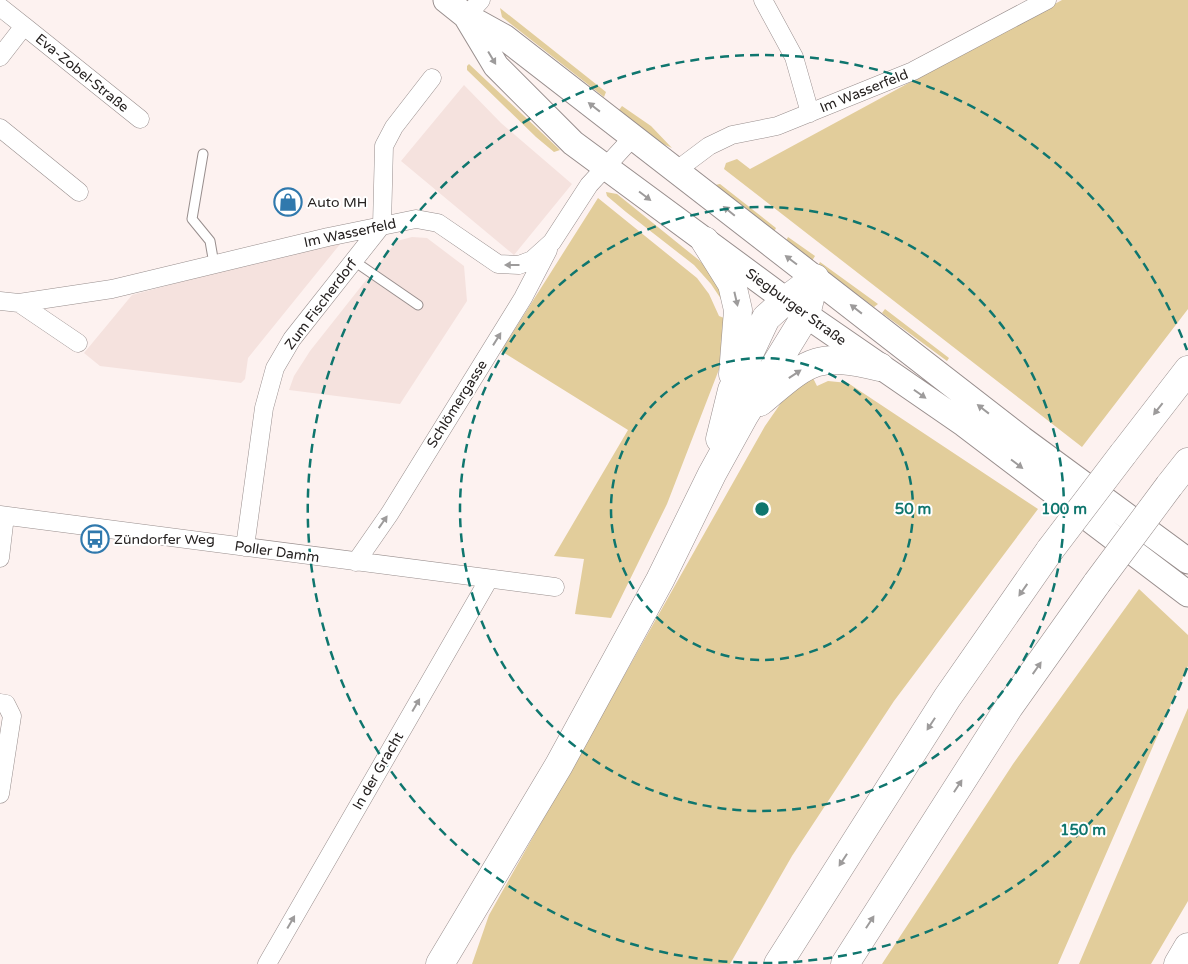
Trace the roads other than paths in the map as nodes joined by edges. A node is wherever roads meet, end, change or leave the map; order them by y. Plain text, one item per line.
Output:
1 (446, 0) edge
2 (763, 0) edge
3 (1047, 0) edge
4 (0, 7) edge
5 (473, 8) edge
6 (24, 26) junction
7 (0, 57) edge
8 (432, 78) dead end
9 (810, 114) junction
10 (140, 119) dead end
11 (0, 128) edge
12 (633, 137) junction
13 (204, 154) dead end
14 (606, 167) junction
15 (677, 170) junction
16 (79, 192) dead end
17 (382, 225) junction
18 (705, 241) junction
19 (552, 242) junction
20 (354, 261) junction
21 (214, 264) junction
22 (815, 278) junction
23 (0, 301) edge
24 (19, 303) junction
25 (418, 306) dead end
26 (796, 307) junction
27 (78, 343) dead end
28 (880, 367) junction
29 (1188, 370) edge
30 (732, 390) junction
31 (744, 416) junction
32 (1188, 462) edge
33 (712, 474) junction
34 (3, 515) edge
35 (245, 547) junction
36 (0, 558) edge
37 (356, 562) junction
38 (1188, 562) edge
39 (489, 579) junction
40 (555, 587) dead end
41 (1188, 594) edge
42 (0, 702) edge
43 (0, 794) edge
44 (1188, 947) edge
45 (266, 964) edge
46 (440, 964) edge
47 (778, 964) edge
48 (845, 964) edge
49 (1178, 964) edge

1 - 5 main road, Siegburger Straße
2 - 9 street
3 - 9 street, Im Wasserfeld
4 - 6 street, Eva-Zobel-Straße
12 -> 5 main road, Siegburger Straße
5 -> 14 main road, Siegburger Straße
6 - 7 street, Eva-Zobel-Straße
6 - 10 street, Eva-Zobel-Straße
8 - 17 street
9 - 15 street, Im Wasserfeld
11 - 16 street
12 - 14 street, Im Wasserfeld
12 - 15 main road, Siegburger Straße
13 - 21 lane
14 -> 18 main road, Siegburger Straße
14 - 19 street, Im Wasserfeld
22 -> 15 main road, Siegburger Straße
19 -> 17 street, Im Wasserfeld
17 - 20 street, Zum Fischerdorf
17 - 21 street, Im Wasserfeld
18 - 26 main road, Siegburger Straße
18 -> 30 highway
37 -> 19 street, Schlömergasse
20 - 25 lane
20 - 35 street, Zum Fischerdorf
21 - 24 street, Im Wasserfeld
22 - 26 highway
38 -> 22 main road, Siegburger Straße
23 - 24 street, Im Wasserfeld
24 - 27 street
26 - 28 main road, Siegburger Straße
26 - 30 highway
26 - 31 highway
31 -> 28 highway
28 -> 41 main road, Siegburger Straße
29 -> 47 highway, bridge
30 - 33 highway
31 - 33 highway
48 -> 32 highway, bridge
33 - 46 highway
34 - 35 street, Poller Damm
34 - 36 street
35 - 37 street, Poller Damm
37 - 39 street, Poller Damm
39 - 40 street, Poller Damm
45 -> 39 street, In der Gracht
42 - 43 street
44 - 49 highway

